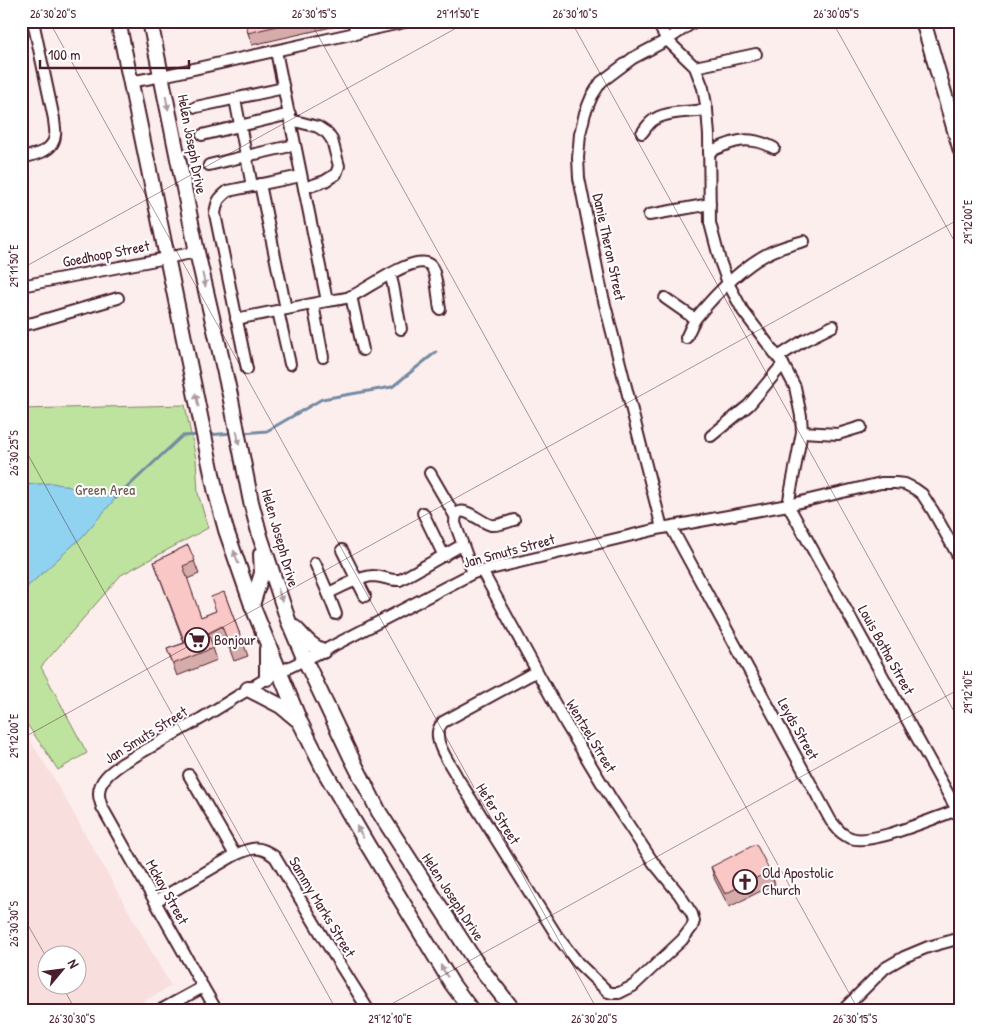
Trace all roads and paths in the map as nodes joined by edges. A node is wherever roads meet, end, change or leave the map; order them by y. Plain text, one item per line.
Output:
1 (33, 21) edge
2 (118, 21) edge
3 (150, 21) edge
4 (353, 21) edge
5 (409, 21) edge
6 (659, 21) edge
7 (695, 21) edge
8 (923, 21) edge
9 (356, 34) junction
10 (667, 40) junction
11 (276, 51) junction
12 (756, 54) dead end
13 (694, 67) junction
14 (162, 76) junction
15 (130, 82) junction
16 (284, 88) junction
17 (235, 99) junction
18 (196, 107) dead end
19 (707, 110) junction
20 (290, 117) junction
21 (240, 125) junction
22 (642, 133) dead end
23 (202, 135) dead end
24 (295, 145) junction
25 (774, 148) dead end
26 (961, 151) edge
27 (709, 152) junction
28 (246, 156) junction
29 (21, 158) edge
30 (209, 165) dead end
31 (301, 176) junction
32 (256, 185) junction
33 (304, 188) junction
34 (710, 204) junction
35 (649, 215) dead end
36 (804, 241) dead end
37 (197, 252) junction
38 (167, 257) junction
39 (390, 274) junction
40 (728, 283) junction
41 (21, 286) edge
42 (351, 296) junction
43 (118, 298) dead end
44 (665, 298) dead end
45 (327, 301) junction
46 (313, 304) junction
47 (440, 309) dead end
48 (282, 310) junction
49 (236, 319) junction
50 (695, 319) junction
51 (21, 325) edge
52 (832, 326) dead end
53 (401, 329) dead end
54 (686, 338) dead end
55 (363, 350) dead end
56 (323, 358) dead end
57 (781, 361) junction
58 (290, 364) dead end
59 (247, 369) dead end
60 (860, 427) dead end
61 (802, 432) junction
62 (711, 436) dead end
63 (430, 473) dead end
64 (788, 505) junction
65 (423, 513) dead end
66 (455, 516) junction
67 (514, 520) dead end
68 (666, 528) junction
69 (260, 536) junction
70 (462, 546) junction
71 (342, 550) dead end
72 (444, 556) junction
73 (961, 560) edge
74 (315, 563) dead end
75 (478, 572) junction
76 (358, 580) junction
77 (328, 593) junction
78 (365, 596) dead end
79 (252, 605) junction
80 (336, 614) dead end
81 (288, 620) junction
82 (323, 651) junction
83 (305, 660) junction
84 (537, 671) junction
85 (273, 675) junction
86 (248, 689) junction
87 (300, 722) junction
88 (189, 775) dead end
89 (100, 786) joint
90 (959, 810) edge
91 (236, 855) junction
92 (156, 901) junction
93 (961, 938) edge
94 (203, 988) junction
95 (619, 993) joint
96 (159, 1011) edge
97 (217, 1011) edge
98 (369, 1011) edge
99 (472, 1011) edge
100 (514, 1011) edge
101 (842, 1011) edge

1 - 29 street
2 - 15 street
3 - 14 street, Helen Joseph Drive
4 - 9 street
5 - 9 street
6 - 10 street
7 - 10 street, Danie Theron Street
8 - 26 street
9 - 11 street
10 - 13 street
10 - 68 street, Danie Theron Street
11 - 14 street
11 - 16 street
12 - 13 street
13 - 19 street
14 - 15 street
14 -> 37 street, Helen Joseph Drive
15 - 38 street
16 - 17 street
16 - 20 street
17 - 18 street
17 - 21 street
19 - 22 street
19 - 27 street
20 - 21 street
20 - 24 street
20 - 33 street
21 - 23 street
21 - 28 street
24 - 28 street
24 - 31 street
25 - 27 street
27 - 34 street
28 - 30 street
28 - 32 street
31 - 32 street
31 - 33 street
32 - 48 street
32 - 49 street
33 - 45 street
34 - 35 street
34 - 40 street
36 - 40 street
37 - 38 street, Goedhoop Street
37 -> 69 street, Helen Joseph Drive
38 - 41 street, Goedhoop Street
79 -> 38 street
39 - 42 street
39 - 47 street
39 - 53 street
40 - 50 street
40 - 57 street
42 - 45 street
42 - 55 street
43 - 51 street
44 - 50 street
45 - 46 street
46 - 48 street
46 - 56 street
48 - 49 street
48 - 58 street
49 - 59 street
50 - 54 street
52 - 57 street
57 - 61 street
57 - 62 street
60 - 61 street
61 - 64 street
63 - 66 street, Wentzel Street
64 - 68 street, Jan Smuts Street
64 - 73 street, Jan Smuts Street
64 - 90 street, Louis Botha Street
65 - 72 street
66 - 67 street
66 - 70 street, Wentzel Street
68 - 75 street, Jan Smuts Street
68 - 90 street, Leyds Street
69 - 79 street
69 -> 81 street, Helen Joseph Drive
70 - 72 street
70 - 75 street, Wentzel Street
71 - 76 street
72 - 76 street
74 - 77 street
75 - 82 street, Jan Smuts Street
75 - 84 street, Wentzel Street
76 - 77 street
76 - 78 street
77 - 80 street
79 - 85 street
81 - 82 street
81 - 83 street, Helen Joseph Drive
82 - 83 street, Jan Smuts Street
83 - 85 street, Jan Smuts Street
83 - 100 street, Helen Joseph Drive
84 - 95 street, Wentzel Street
84 - 95 street, Hefer Street
85 - 86 street, Jan Smuts Street
85 - 87 street
86 - 87 street
86 - 89 street, Jan Smuts Street
99 -> 87 street
88 - 91 street
89 - 92 street, Mckay Street
91 - 92 street, Sammy Marks Street
91 - 98 street, Sammy Marks Street
92 - 94 street, Mckay Street
93 - 101 street
94 - 96 street
94 - 97 street, Mckay Street

